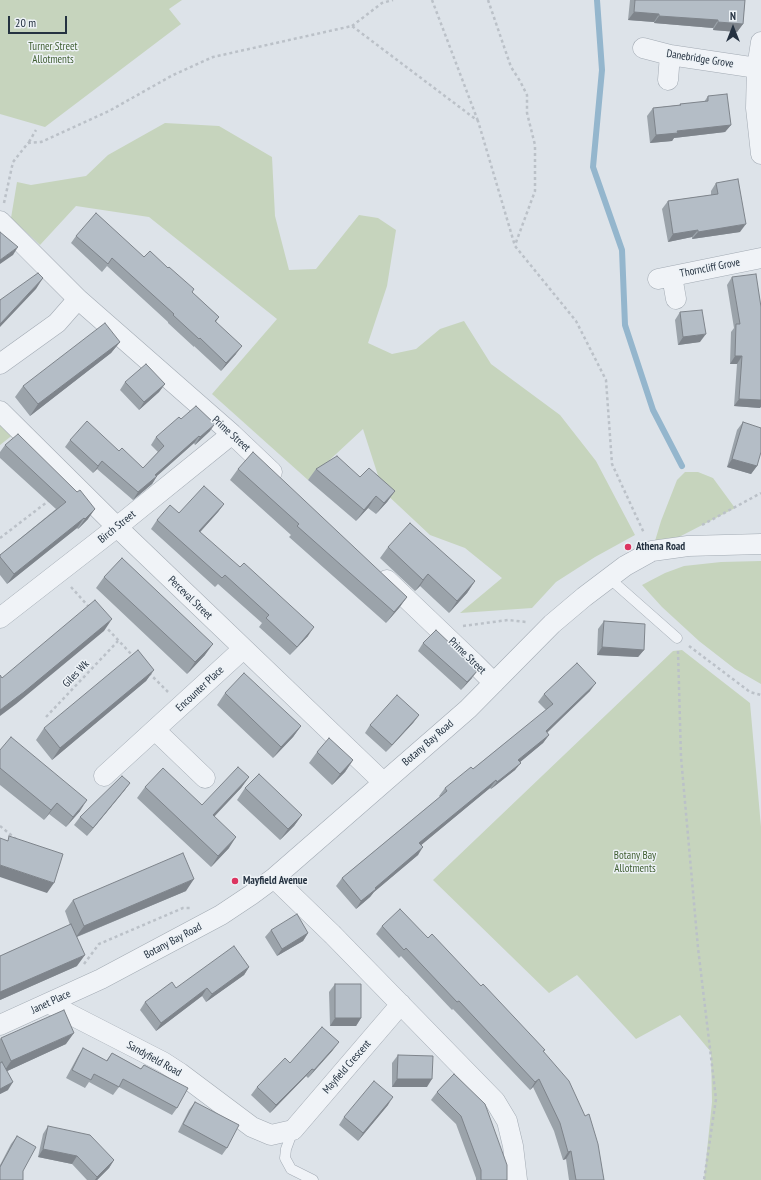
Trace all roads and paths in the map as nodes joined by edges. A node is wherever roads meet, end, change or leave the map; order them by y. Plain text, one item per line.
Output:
1 (392, 0) edge
2 (432, 0) edge
3 (488, 0) edge
4 (352, 26) junction
5 (761, 42) edge
6 (643, 48) dead end
7 (670, 55) junction
8 (757, 68) junction
9 (668, 80) dead end
10 (478, 121) junction
11 (36, 130) dead end
12 (28, 143) junction
13 (761, 154) edge
14 (0, 221) edge
15 (515, 246) junction
16 (761, 258) edge
17 (78, 299) junction
18 (676, 299) dead end
19 (0, 364) edge
20 (0, 411) edge
21 (232, 434) junction
22 (72, 483) junction
23 (283, 483) edge
24 (761, 493) edge
25 (700, 526) dead end
26 (117, 528) junction
27 (0, 538) edge
28 (761, 544) edge
29 (652, 551) junction
30 (375, 570) edge
31 (59, 573) junction
32 (609, 578) junction
33 (94, 613) edge
34 (1, 615) edge
35 (103, 624) edge
36 (552, 624) junction
37 (439, 630) junction
38 (677, 638) junction
39 (118, 641) junction
40 (243, 649) junction
41 (134, 657) edge
42 (145, 668) edge
43 (494, 683) junction
44 (761, 696) edge
45 (182, 706) junction
46 (46, 717) dead end
47 (156, 730) junction
48 (104, 776) dead end
49 (205, 778) dead end
50 (383, 782) junction
51 (0, 826) edge
52 (17, 840) edge
53 (274, 878) junction
54 (101, 979) joint
55 (48, 1004) junction
56 (401, 1004) junction
57 (0, 1025) edge
58 (293, 1130) junction
59 (313, 1180) edge
60 (517, 1180) edge
61 (704, 1180) edge

1 - 4 path
2 - 10 path
3 - 15 path
4 - 10 path
4 - 12 path
5 - 8 street
6 - 7 street, Danebridge Grove
7 - 8 street, Danebridge Grove
7 - 9 street
8 - 13 street
10 - 15 path
11 - 12 path
12 - 14 path
14 - 17 street, Prime Street
15 - 29 path
16 - 18 street, Thorncliff Grove
17 - 19 street
17 - 21 street, Prime Street
20 - 22 street, Perceval Street
21 - 23 street, Prime Street
21 - 26 street, Birch Street
22 - 26 street, Perceval Street
22 - 27 path
24 - 25 path
26 - 31 street, Birch Street
26 - 40 street, Perceval Street
28 - 29 street, Botany Bay Road
29 - 32 street, Botany Bay Road
30 - 37 street, Prime Street
31 - 33 path
31 - 34 street, Birch Street
32 - 36 street, Botany Bay Road
32 - 38 lane
35 - 39 path
36 - 37 path
36 - 43 street, Botany Bay Road
37 - 43 street, Prime Street
38 - 44 path
38 - 61 path
39 - 41 path
39 - 46 path, Giles Wk
40 - 45 street, Encounter Place
40 - 50 street, Perceval Street
42 - 45 path
43 - 50 street, Botany Bay Road
45 - 47 street, Encounter Place
47 - 48 street, Encounter Place
47 - 49 street
50 - 53 street, Botany Bay Road
51 - 52 path
53 - 54 street, Botany Bay Road
53 - 56 street
54 - 55 street, Janet Place
55 - 57 street, Janet Place
55 - 58 street, Sandyfield Road
56 - 58 street, Mayfield Crescent
56 - 60 street
58 - 59 lane

